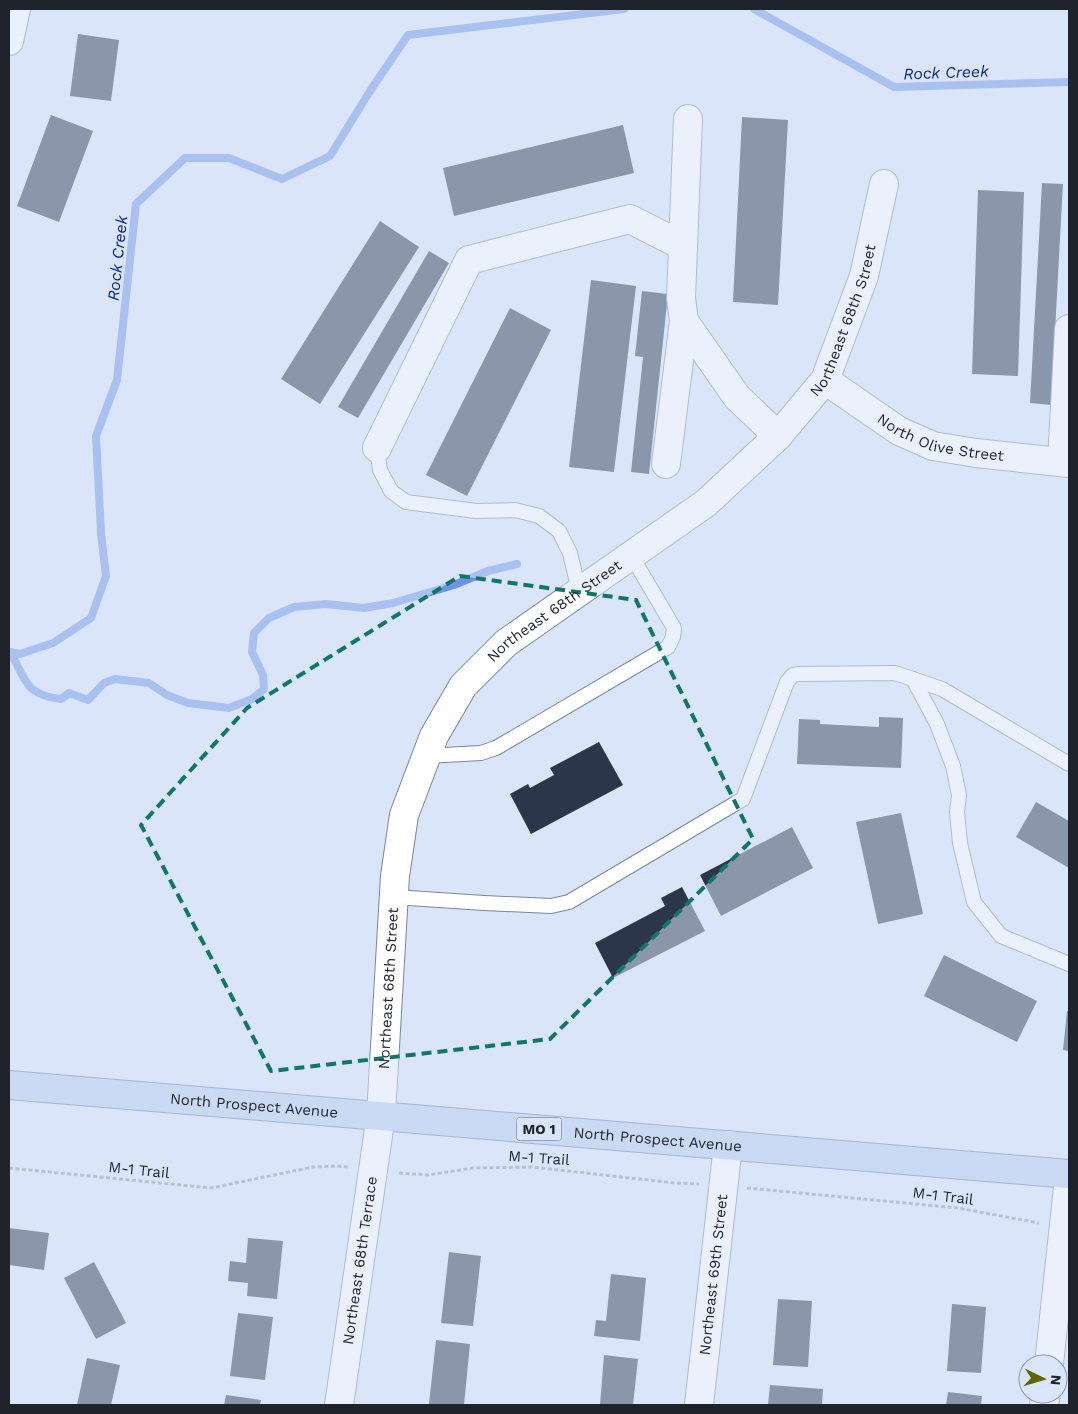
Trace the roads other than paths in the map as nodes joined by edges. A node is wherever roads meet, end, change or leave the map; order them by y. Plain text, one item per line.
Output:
1 (16, 9) edge
2 (9, 40) edge
3 (688, 118) dead end
4 (884, 184) dead end
5 (683, 246) junction
6 (684, 321) junction
7 (1069, 329) edge
8 (825, 380) junction
9 (778, 436) junction
10 (377, 448) joint
11 (1066, 462) edge
12 (666, 464) dead end
13 (631, 555) junction
14 (579, 591) junction
15 (913, 679) junction
16 (426, 756) junction
17 (1069, 764) edge
18 (394, 898) junction
19 (1069, 964) edge
20 (9, 1085) edge
21 (381, 1115) junction
22 (728, 1145) junction
23 (1069, 1176) edge
24 (1050, 1354) edge
25 (339, 1405) edge
26 (699, 1405) edge

1 - 2 street
3 - 5 street
4 - 8 street, Northeast 68th Street
5 - 6 street
5 - 10 street
6 - 9 street
6 - 12 street
7 - 11 street
8 - 9 street, Northeast 68th Street
8 - 11 street, North Olive Street
9 - 13 street, Northeast 68th Street
10 - 14 lane
13 - 14 street, Northeast 68th Street
13 - 16 lane
14 - 16 street, Northeast 68th Street
15 - 17 lane
15 - 18 lane
15 - 19 lane
16 - 18 street, Northeast 68th Street
18 - 21 street, Northeast 68th Street
20 - 21 main road, North Prospect Avenue / MO 1
21 - 22 main road, North Prospect Avenue / MO 1
21 - 25 street, Northeast 68th Terrace
22 - 23 main road, North Prospect Avenue / MO 1
22 - 26 street, Northeast 69th Street
23 - 24 street

